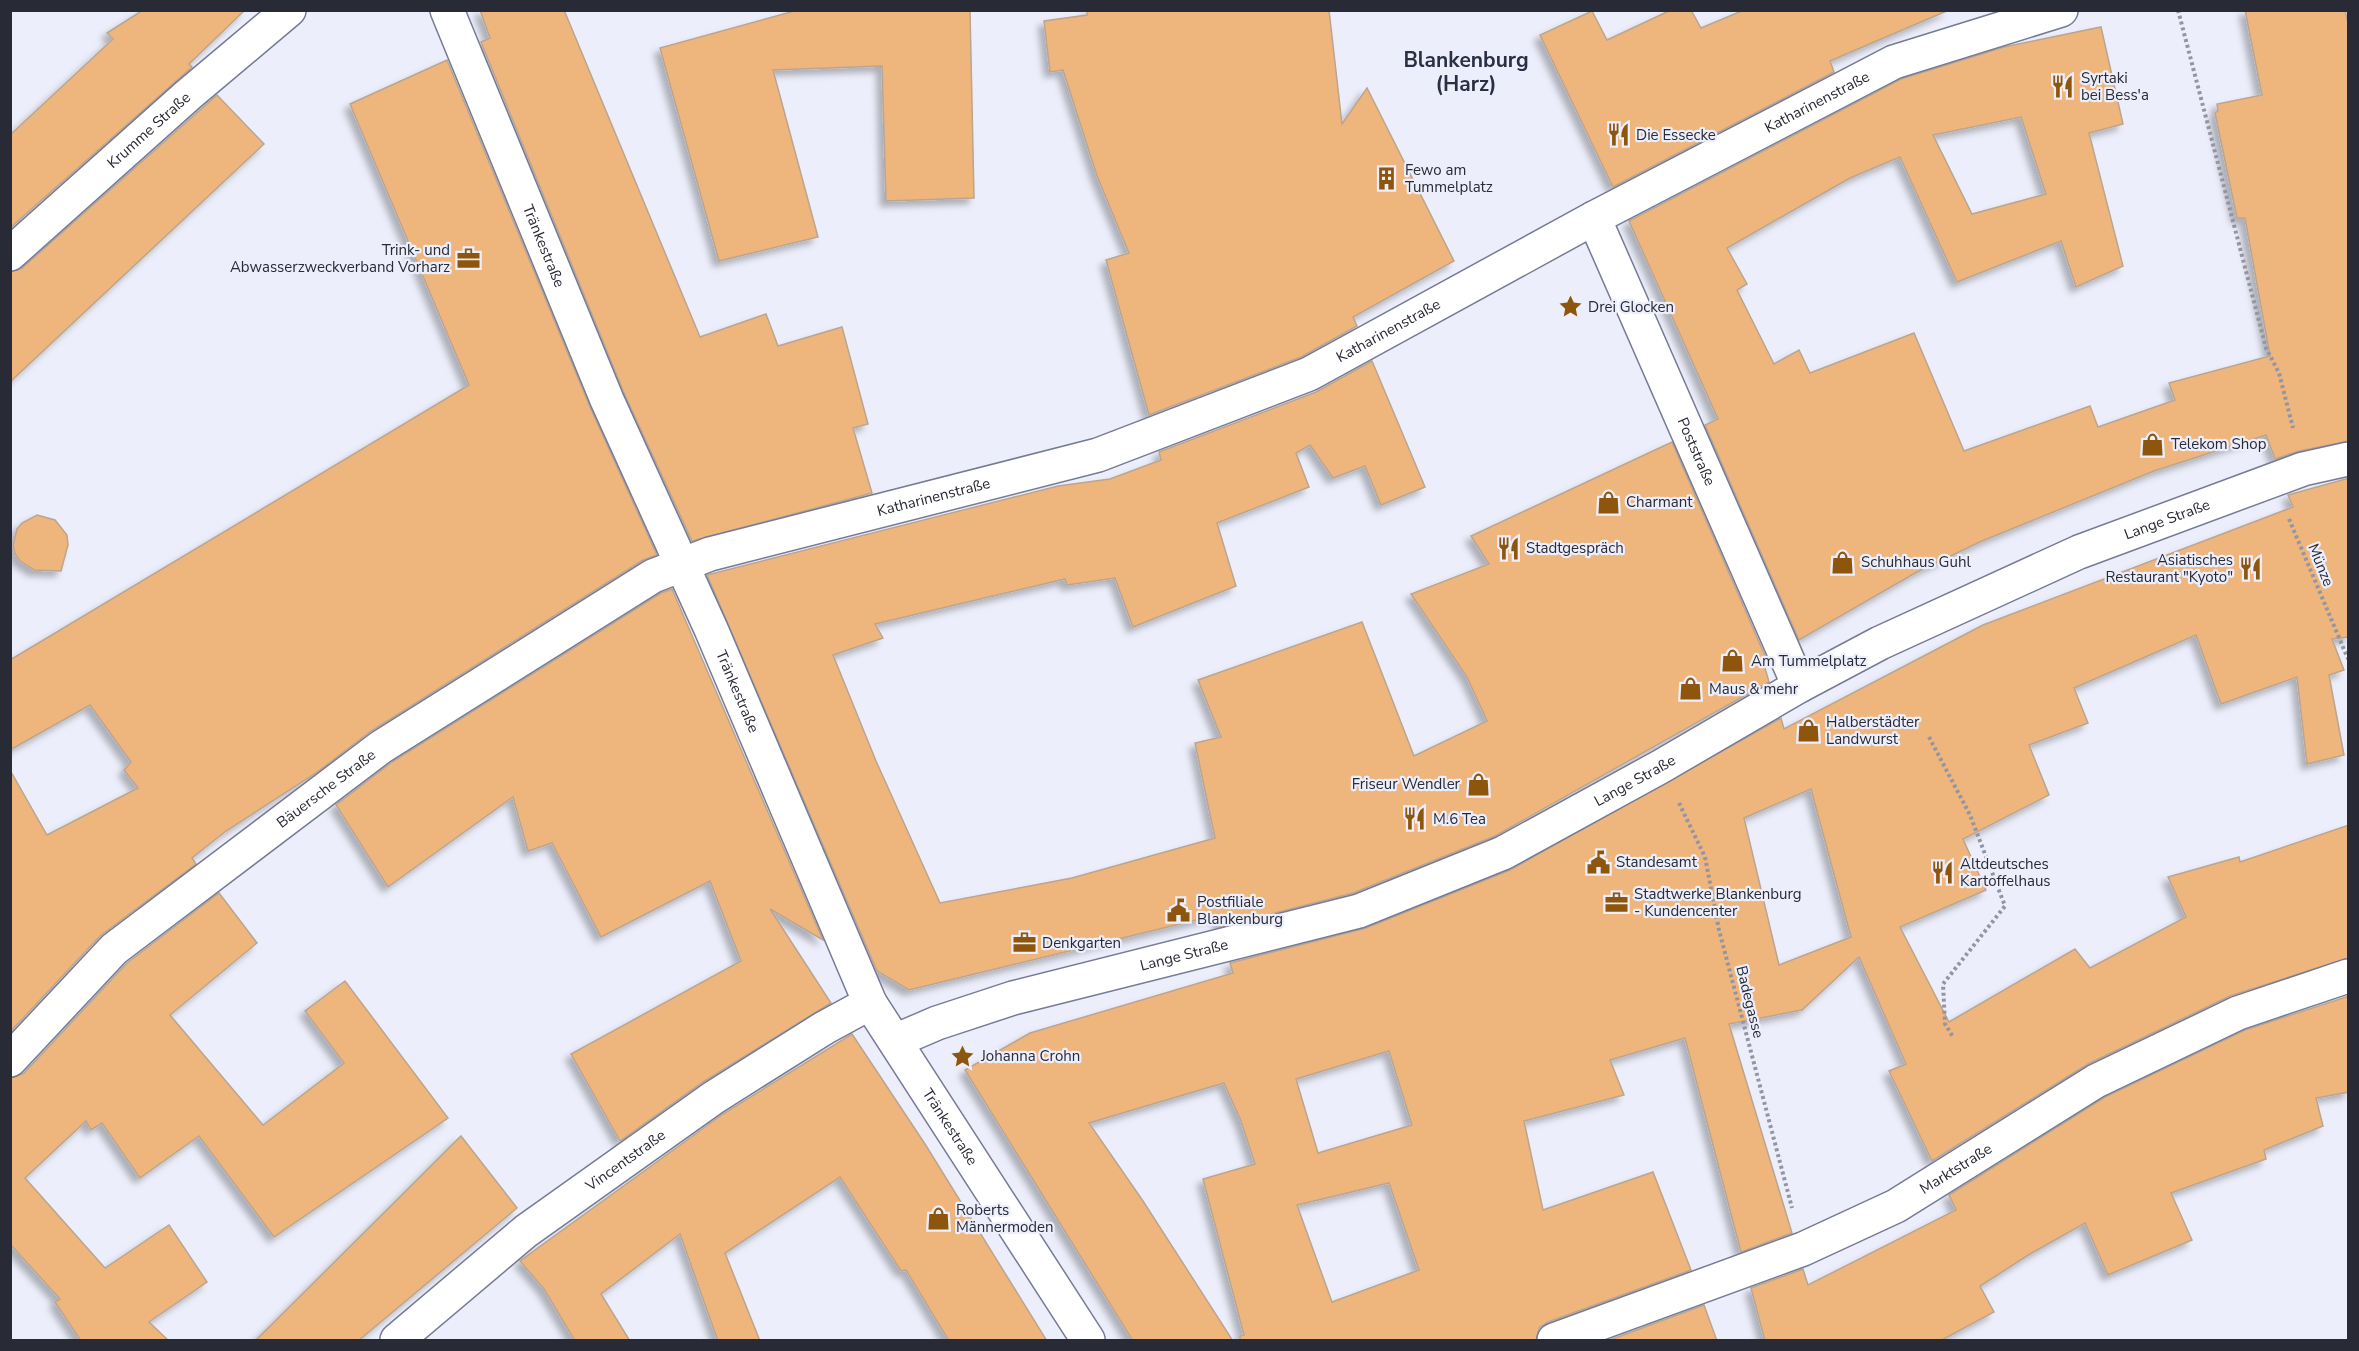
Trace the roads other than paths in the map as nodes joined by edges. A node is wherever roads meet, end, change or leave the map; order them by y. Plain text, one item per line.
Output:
1 (289, 10) edge
2 (447, 10) edge
3 (2061, 10) edge
4 (1594, 218) junction
5 (10, 254) edge
6 (2349, 459) edge
7 (681, 564) junction
8 (1799, 686) junction
9 (2349, 976) edge
10 (870, 1003) junction
11 (895, 1041) junction
12 (10, 1060) edge
13 (397, 1341) edge
14 (1088, 1341) edge
15 (1554, 1341) edge

1 - 5 street, Krumme Straße
2 - 7 street, Tränkestraße
3 - 4 street, Katharinenstraße
4 - 7 street, Katharinenstraße
4 - 8 street, Poststraße
6 - 8 street, Lange Straße
7 - 10 street, Tränkestraße
7 - 12 street, Bäuersche Straße
8 - 11 street, Lange Straße
9 - 15 street, Marktstraße
10 - 11 street, Tränkestraße
10 - 13 street, Vincentstraße
11 - 14 street, Tränkestraße

